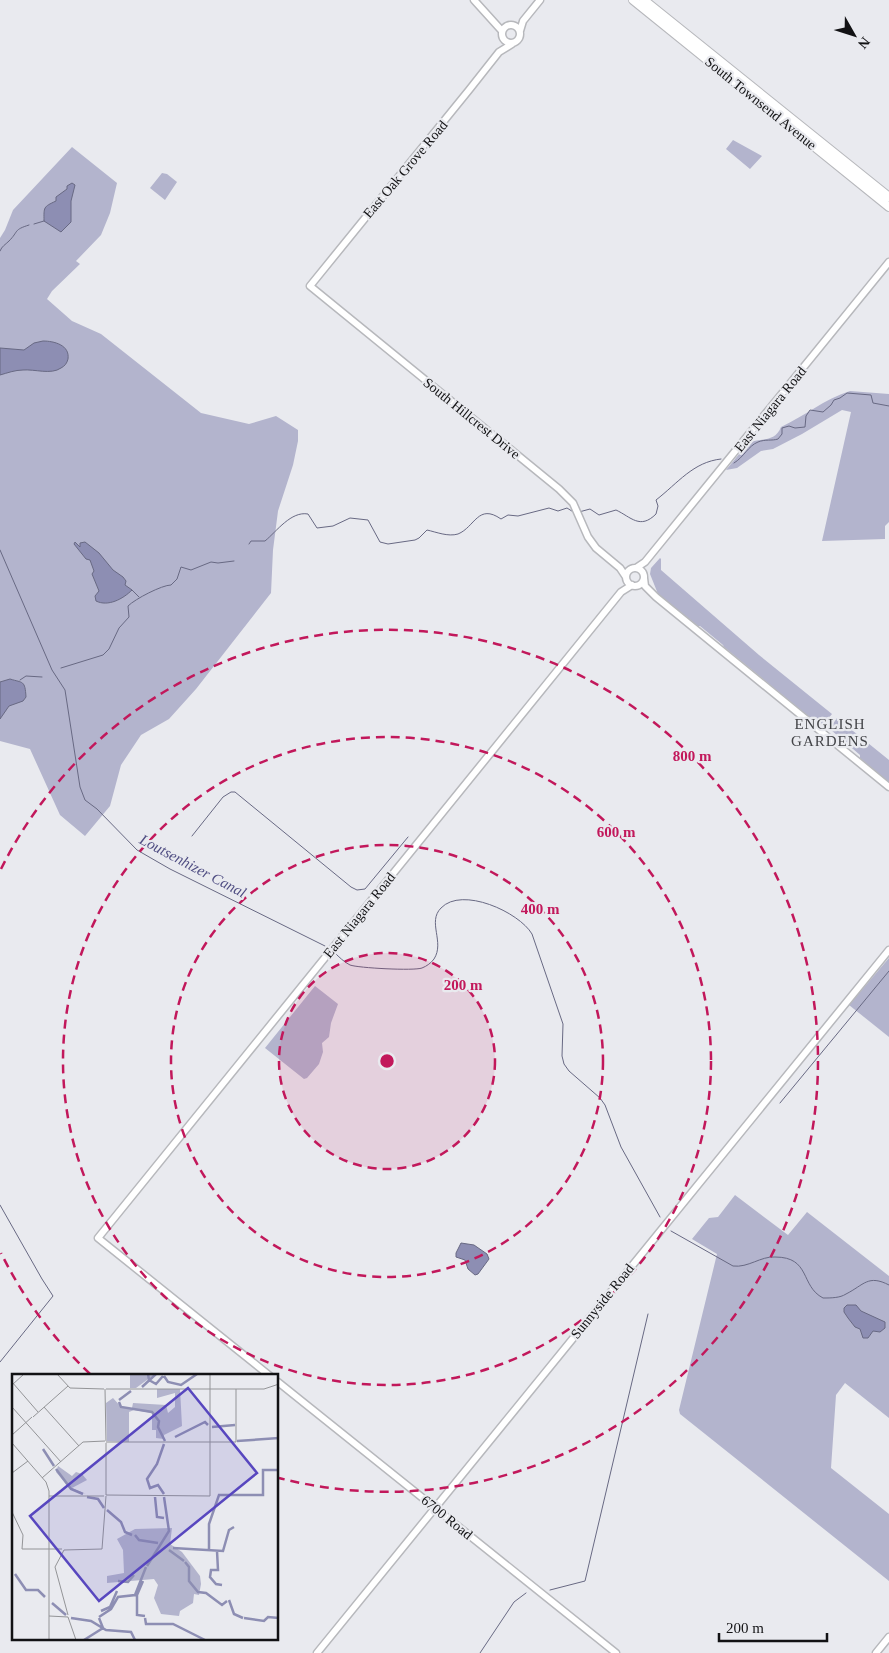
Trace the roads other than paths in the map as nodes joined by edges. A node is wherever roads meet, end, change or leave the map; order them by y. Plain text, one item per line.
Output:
1 (474, 0) edge
2 (540, 0) edge
3 (632, 0) edge
4 (644, 0) edge
5 (490, 18) junction
6 (523, 21) junction
7 (507, 28) junction
8 (520, 31) junction
9 (502, 42) junction
10 (512, 44) junction
11 (499, 52) junction
12 (889, 197) edge
13 (889, 207) edge
14 (889, 262) edge
15 (310, 286) joint
16 (651, 556) junction
17 (616, 565) junction
18 (634, 568) junction
19 (644, 577) junction
20 (626, 578) junction
21 (633, 586) junction
22 (621, 592) junction
23 (656, 597) junction
24 (889, 787) edge
25 (889, 950) edge
26 (268, 1374) edge
27 (279, 1383) edge
28 (434, 1507) junction
29 (889, 1637) edge
30 (316, 1653) edge
31 (616, 1653) edge
32 (876, 1653) edge

1 - 5 street
2 - 6 street
3 - 13 highway, South Townsend Avenue
4 - 12 highway, South Townsend Avenue
5 - 7 street
5 - 9 street
6 - 7 street
6 - 8 street
7 - 8 street
7 - 9 street
8 - 10 street
9 - 10 street
9 - 11 street, East Oak Grove Road
10 - 11 street, East Oak Grove Road
11 - 15 street, East Oak Grove Road
14 - 16 street, East Niagara Road
15 - 17 street, South Hillcrest Drive
16 - 18 street, East Niagara Road
16 - 19 street, East Niagara Road
17 - 18 street, South Hillcrest Drive
17 - 20 street, South Hillcrest Drive
18 - 19 street
18 - 20 street
19 - 21 street
19 - 23 street
20 - 21 street
20 - 22 street, East Niagara Road
21 - 22 street, East Niagara Road
21 - 23 street
22 - 26 street, East Niagara Road
23 - 24 street
25 - 28 street, Sunnyside Road
27 - 28 street, 6700 Road
28 - 30 street, Sunnyside Road
28 - 31 street, 6700 Road
29 - 32 street

